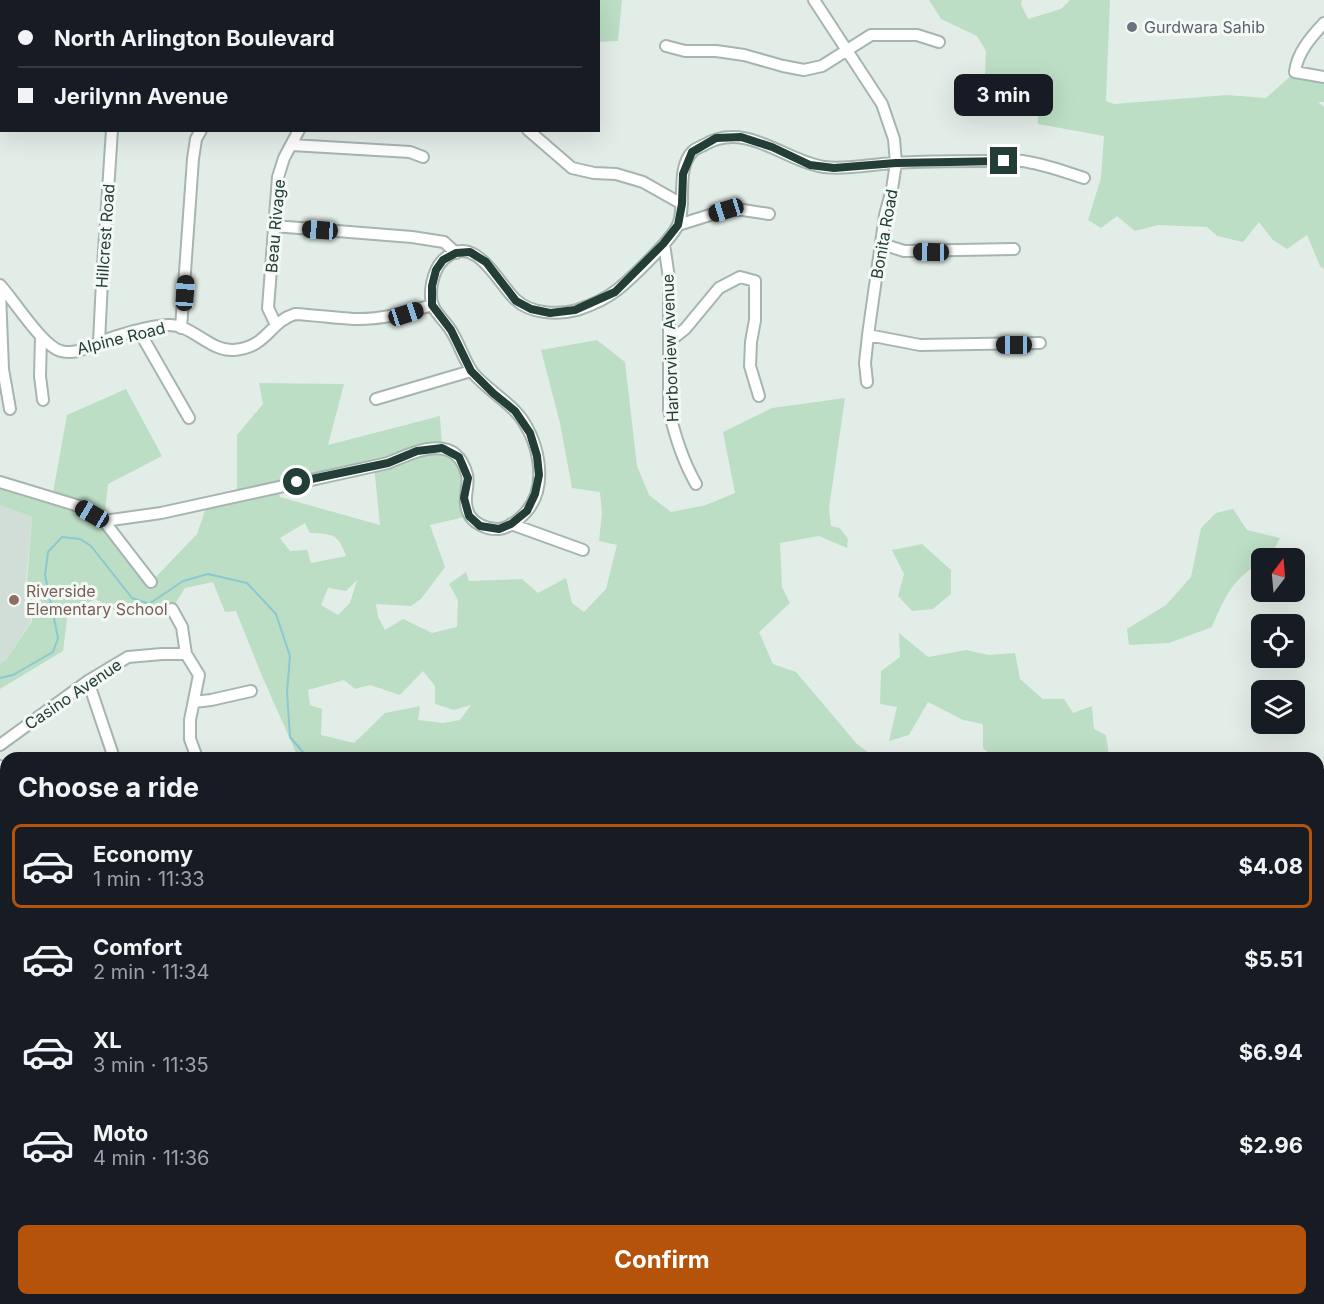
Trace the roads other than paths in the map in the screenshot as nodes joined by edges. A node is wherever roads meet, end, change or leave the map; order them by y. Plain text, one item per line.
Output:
1 (814, 0) edge
2 (1324, 23) edge
3 (939, 42) dead end
4 (666, 46) dead end
5 (846, 50) junction
6 (1324, 77) edge
7 (112, 132) edge
8 (200, 132) edge
9 (298, 132) edge
10 (530, 132) edge
11 (292, 145) junction
12 (423, 157) dead end
13 (896, 163) junction
14 (1084, 178) dead end
15 (682, 204) junction
16 (769, 214) dead end
17 (678, 225) junction
18 (274, 226) junction
19 (663, 244) junction
20 (882, 244) junction
21 (1014, 249) dead end
22 (456, 253) junction
23 (0, 285) edge
24 (0, 293) edge
25 (432, 305) junction
26 (276, 325) junction
27 (182, 328) junction
28 (139, 331) junction
29 (867, 335) junction
30 (41, 336) junction
31 (670, 340) junction
32 (99, 342) junction
33 (1040, 343) dead end
34 (471, 371) junction
35 (867, 382) dead end
36 (759, 396) dead end
37 (376, 399) dead end
38 (43, 400) dead end
39 (10, 409) dead end
40 (189, 418) dead end
41 (0, 482) edge
42 (696, 484) dead end
43 (104, 521) junction
44 (511, 524) junction
45 (583, 550) dead end
46 (151, 582) dead end
47 (172, 609) dead end
48 (186, 654) junction
49 (88, 681) junction
50 (251, 691) dead end
51 (194, 702) junction
52 (0, 745) edge
53 (112, 752) edge
54 (195, 752) edge

1 - 5 street, Bonita Road
2 - 6 street
3 - 5 street
4 - 5 street
5 - 13 street, Bonita Road
7 - 32 street, Hillcrest Road
8 - 27 street
9 - 11 street, Beau Rivage
10 - 15 street
11 - 12 street
11 - 18 street, Beau Rivage
13 - 14 street
13 - 15 street
13 - 20 street, Bonita Road
15 - 17 street
16 - 17 street
17 - 19 street
18 - 22 street
18 - 26 street, Beau Rivage
19 - 22 street
19 - 31 street, Harborview Avenue
20 - 21 street
20 - 29 street, Bonita Road
22 - 25 street
23 - 30 street, Alpine Road
24 - 39 street
25 - 26 street, Alpine Road
25 - 34 street
26 - 27 street, Alpine Road
27 - 28 street, Alpine Road
28 - 32 street, Alpine Road
28 - 40 street
29 - 33 street
29 - 35 street, Bonita Road
30 - 32 street, Alpine Road
30 - 38 street
31 - 36 street
31 - 42 street, Harborview Avenue
34 - 37 street
34 - 44 street
41 - 43 street
43 - 44 street
43 - 46 street
44 - 45 street
47 - 48 street
48 - 49 street, Casino Avenue
48 - 51 street
49 - 52 street, Casino Avenue
49 - 53 street
50 - 51 street
51 - 54 street

